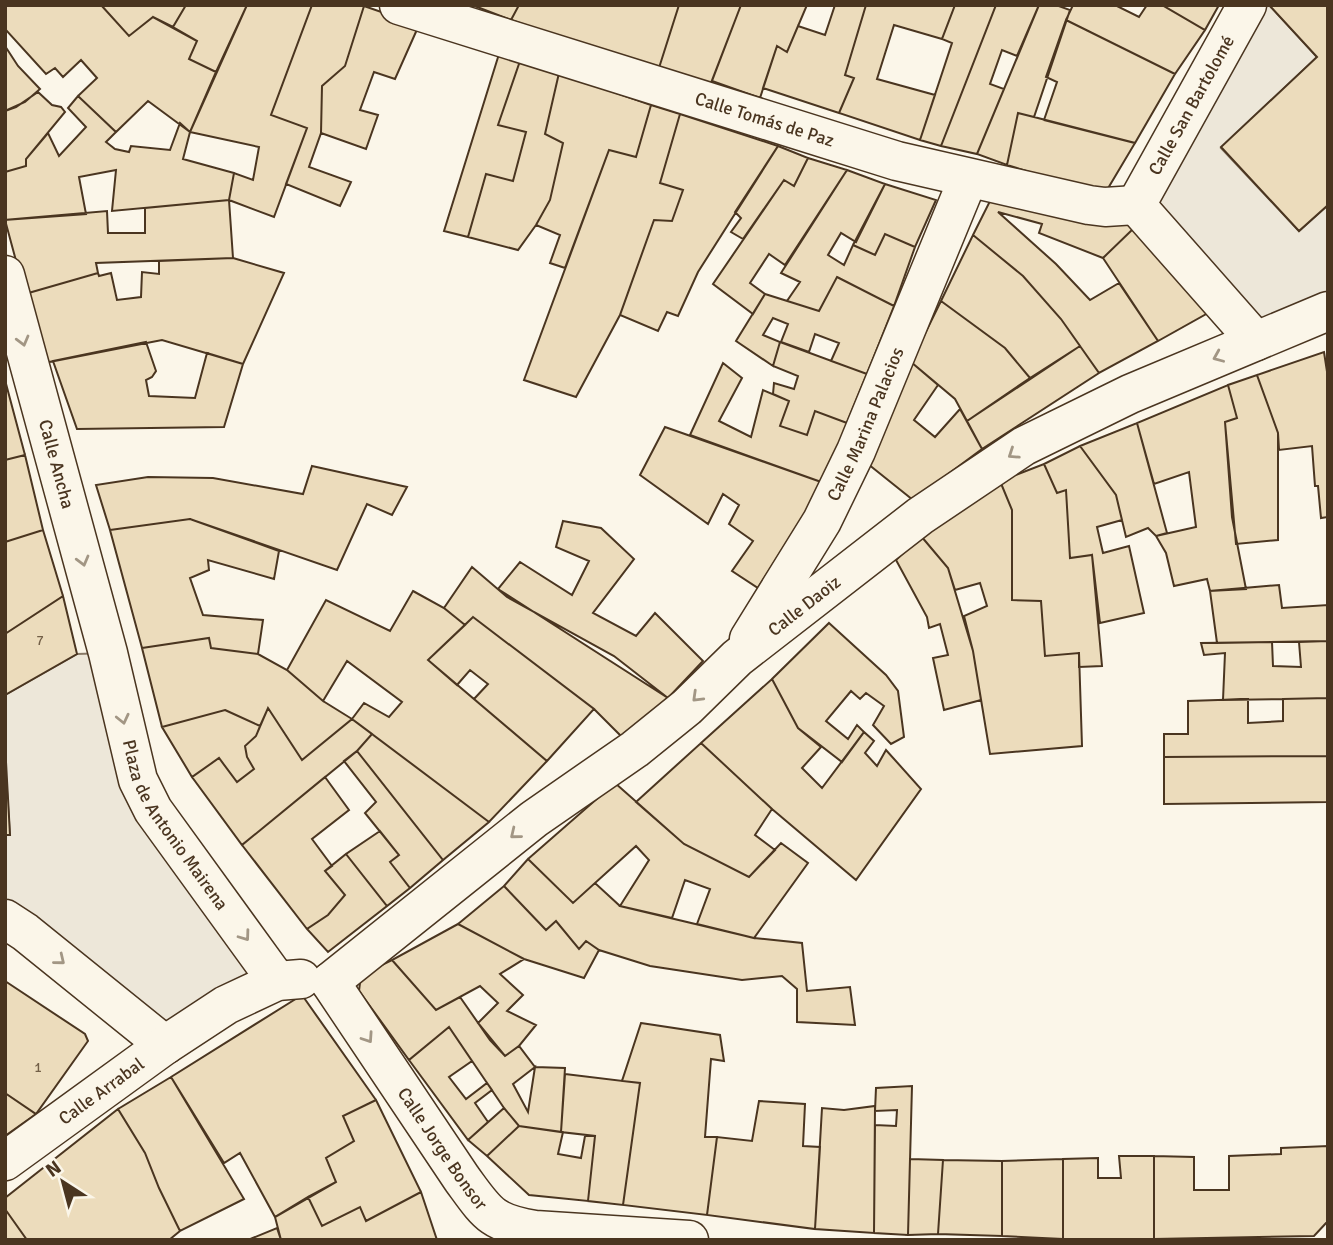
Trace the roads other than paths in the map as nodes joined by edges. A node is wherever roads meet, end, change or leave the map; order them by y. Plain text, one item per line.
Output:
1 (399, 5) edge
2 (1247, 5) edge
3 (968, 179) junction
4 (1136, 205) junction
5 (5, 275) edge
6 (1327, 314) edge
7 (1256, 341) junction
8 (108, 653) joint
9 (737, 658) junction
10 (5, 919) edge
11 (277, 981) junction
12 (330, 982) junction
13 (165, 1045) junction
14 (5, 1161) edge
15 (483, 1230) edge
16 (689, 1240) edge

1 - 3 street, Calle Tomás de Paz
2 - 4 street, Calle San Bartolomé
3 - 4 street, Calle Tomás de Paz
3 - 9 street, Calle Marina Palacios
4 - 7 street
5 -> 8 street, Calle Ancha
6 - 7 street, Calle Daoiz
7 -> 9 street, Calle Daoiz
8 -> 11 street, Plaza de Antonio Mairena
9 -> 12 street, Calle Daoiz
10 -> 13 street
11 - 12 street
11 - 13 street
12 -> 15 street, Calle Jorge Bonsor
13 - 14 street, Calle Arrabal
15 - 16 street, Calle Jorge Bonsor

